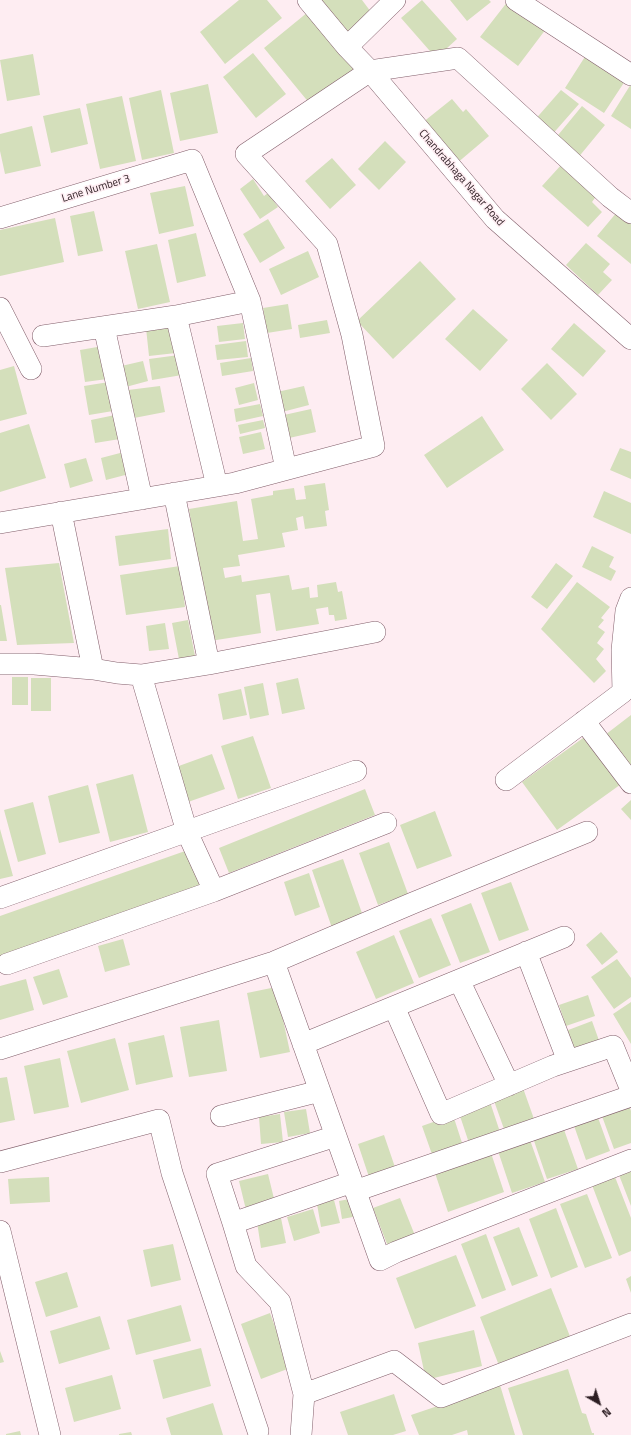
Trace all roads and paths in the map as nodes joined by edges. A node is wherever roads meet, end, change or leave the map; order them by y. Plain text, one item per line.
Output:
1 (308, 0) edge
2 (396, 0) edge
3 (516, 0) edge
4 (347, 46) junction
5 (370, 71) junction
6 (631, 76) edge
7 (631, 213) edge
8 (0, 218) edge
9 (250, 301) junction
10 (0, 308) edge
11 (176, 316) junction
12 (104, 327) junction
13 (43, 336) dead end
14 (631, 339) edge
15 (31, 368) dead end
16 (286, 470) junction
17 (217, 486) junction
18 (174, 493) junction
19 (142, 499) junction
20 (61, 512) junction
21 (0, 523) edge
22 (631, 598) edge
23 (375, 632) dead end
24 (627, 653) edge
25 (0, 664) edge
26 (210, 664) junction
27 (94, 669) junction
28 (141, 675) junction
29 (584, 721) junction
30 (356, 771) dead end
31 (506, 780) dead end
32 (631, 783) edge
33 (386, 823) dead end
34 (187, 832) junction
35 (587, 832) dead end
36 (214, 891) junction
37 (0, 898) edge
38 (564, 937) dead end
39 (526, 952) junction
40 (274, 962) junction
41 (7, 964) dead end
42 (459, 980) junction
43 (394, 1007) junction
44 (303, 1044) junction
45 (0, 1049) edge
46 (568, 1061) junction
47 (509, 1085) junction
48 (631, 1090) edge
49 (320, 1091) junction
50 (631, 1096) edge
51 (221, 1116) dead end
52 (336, 1136) junction
53 (631, 1160) edge
54 (0, 1162) edge
55 (354, 1187) junction
56 (233, 1223) junction
57 (0, 1231) edge
58 (631, 1324) edge
59 (304, 1394) junction
60 (257, 1434) edge
61 (50, 1435) edge
62 (301, 1435) edge

1 - 4 street, Chandrabhaga Nagar Road
2 - 4 street
3 - 6 street
4 - 5 street, Chandrabhaga Nagar Road
5 - 7 street
5 - 14 street, Chandrabhaga Nagar Road
5 - 16 street
8 - 9 street, Lane Number 3
9 - 11 street
9 - 16 street
10 - 15 street
11 - 12 street
11 - 17 street
12 - 13 street
12 - 19 street
16 - 17 street
17 - 18 street
18 - 19 street
18 - 26 street
19 - 20 street
20 - 21 street
20 - 27 street
22 - 24 street
23 - 26 street
24 - 29 street
25 - 27 street
26 - 28 street
27 - 28 street
28 - 34 street
29 - 31 street
29 - 32 street
30 - 34 street
33 - 36 street
34 - 36 street
34 - 37 street
35 - 40 street
36 - 41 street
38 - 39 street
39 - 42 street
39 - 46 street
40 - 44 street
40 - 45 street
42 - 43 street
42 - 47 street
43 - 44 street
43 - 47 street
44 - 49 street
46 - 47 street
46 - 48 street
49 - 51 street
49 - 52 street
50 - 55 street
52 - 55 street
52 - 56 street
53 - 55 street
54 - 60 street
55 - 56 street
56 - 59 street
57 - 61 street
58 - 59 street
59 - 62 street

